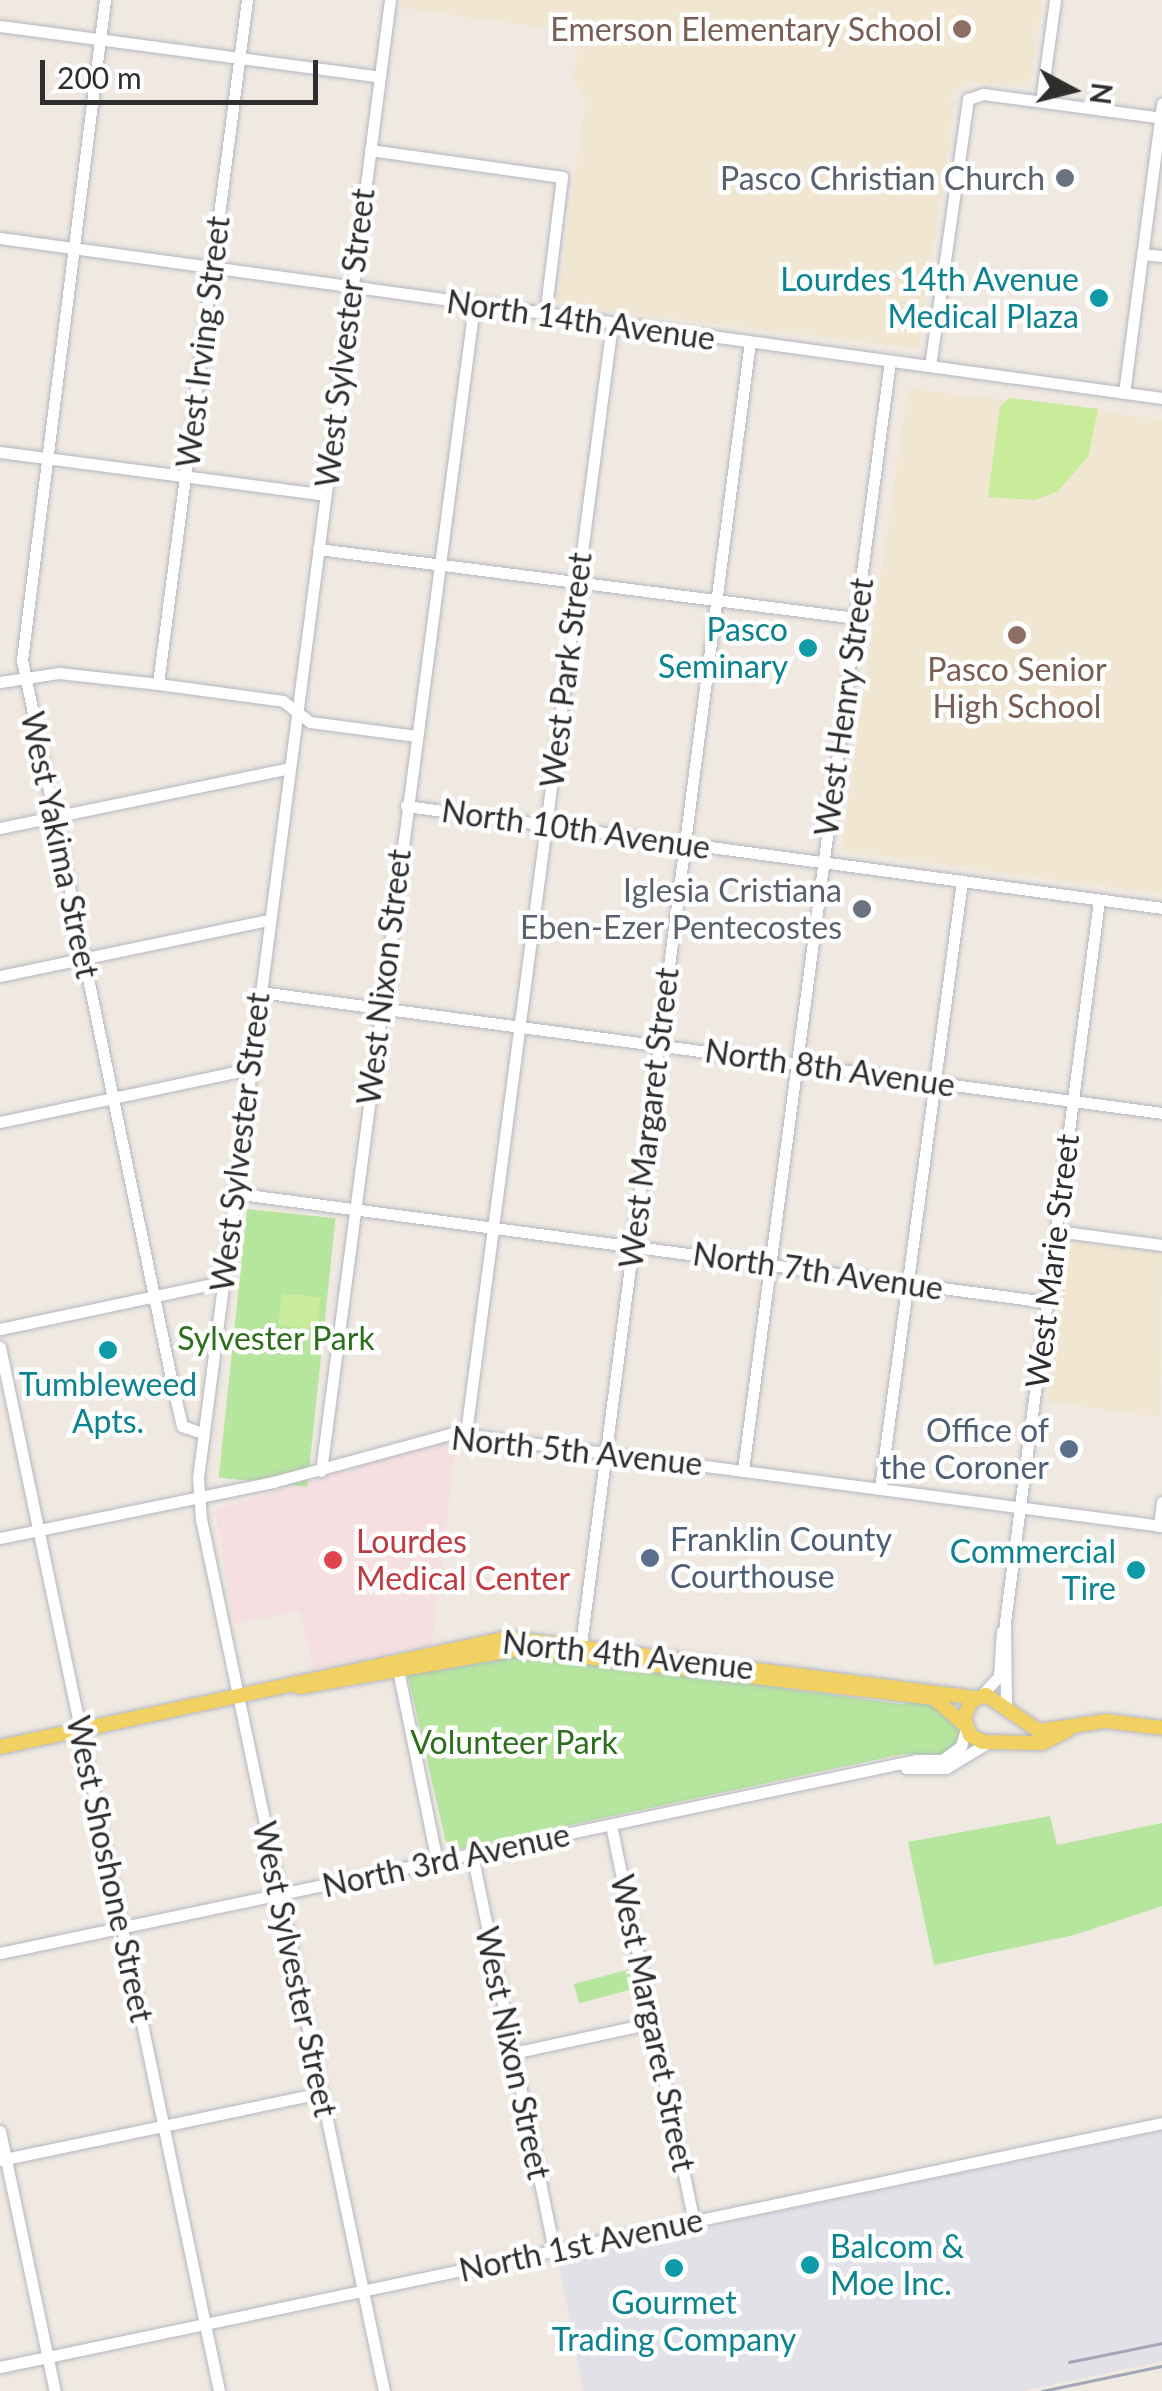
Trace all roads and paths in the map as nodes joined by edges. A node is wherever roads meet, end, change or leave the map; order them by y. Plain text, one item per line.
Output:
1 (106, 0) edge
2 (247, 0) edge
3 (390, 0) edge
4 (1054, 0) edge
5 (0, 26) edge
6 (100, 40) junction
7 (239, 58) junction
8 (380, 77) junction
9 (1041, 101) junction
10 (1162, 103) edge
11 (1161, 118) edge
12 (370, 150) junction
13 (0, 238) edge
14 (73, 248) junction
15 (1142, 254) junction
16 (1162, 256) edge
17 (212, 268) junction
18 (352, 289) junction
19 (474, 305) junction
20 (544, 315) junction
21 (612, 324) junction
22 (750, 342) junction
23 (890, 361) junction
24 (930, 366) junction
25 (1124, 392) junction
26 (1162, 398) edge
27 (0, 452) edge
28 (47, 458) junction
29 (186, 476) junction
30 (325, 495) junction
31 (318, 548) junction
32 (439, 564) junction
33 (578, 582) junction
34 (716, 600) junction
35 (856, 618) junction
36 (25, 677) junction
37 (0, 682) edge
38 (158, 684) junction
39 (296, 712) junction
40 (416, 736) junction
41 (289, 768) junction
42 (406, 806) junction
43 (54, 817) junction
44 (546, 825) junction
45 (0, 828) edge
46 (685, 844) junction
47 (824, 862) junction
48 (962, 881) junction
49 (1099, 900) junction
50 (1162, 908) edge
51 (269, 920) junction
52 (83, 959) junction
53 (0, 976) edge
54 (260, 992) junction
55 (380, 1008) junction
56 (520, 1027) junction
57 (658, 1046) junction
58 (797, 1064) junction
59 (249, 1069) junction
60 (935, 1082) junction
61 (112, 1098) junction
62 (1073, 1101) junction
63 (1162, 1113) edge
64 (0, 1122) edge
65 (233, 1193) junction
66 (354, 1209) junction
67 (493, 1228) junction
68 (1056, 1231) junction
69 (1162, 1245) edge
70 (632, 1246) junction
71 (770, 1265) junction
72 (222, 1282) junction
73 (908, 1284) junction
74 (153, 1297) junction
75 (1047, 1302) junction
76 (0, 1329) edge
77 (0, 1347) edge
78 (466, 1433) junction
79 (202, 1434) junction
80 (606, 1451) junction
81 (743, 1470) junction
82 (320, 1471) junction
83 (880, 1488) junction
84 (198, 1496) junction
85 (1162, 1502) edge
86 (1020, 1507) junction
87 (1160, 1526) edge
88 (38, 1530) junction
89 (0, 1538) edge
90 (1005, 1622) junction
91 (580, 1651) junction
92 (396, 1664) junction
93 (238, 1696) junction
94 (979, 1697) junction
95 (1008, 1706) junction
96 (965, 1726) junction
97 (1162, 1728) edge
98 (80, 1729) junction
99 (1068, 1730) junction
100 (992, 1741) junction
101 (0, 1747) edge
102 (891, 1767) junction
103 (611, 1826) junction
104 (472, 1854) junction
105 (438, 1862) junction
106 (280, 1894) junction
107 (122, 1927) junction
108 (0, 1953) edge
109 (652, 2023) junction
110 (513, 2053) junction
111 (321, 2092) junction
112 (1162, 2123) edge
113 (164, 2126) junction
114 (0, 2131) edge
115 (3, 2159) edge
116 (694, 2222) junction
117 (554, 2251) junction
118 (363, 2291) junction
119 (205, 2324) junction
120 (48, 2357) junction
121 (0, 2367) edge
122 (55, 2391) edge
123 (220, 2391) edge
124 (384, 2391) edge

1 - 6 street, West Yakima Street
2 - 7 street, West Irving Street
3 - 8 street, West Sylvester Street
4 - 9 street
5 - 6 street
6 - 7 street
6 - 14 street, West Yakima Street
7 - 8 street
7 - 17 street, West Irving Street
8 - 12 street, West Sylvester Street
9 - 11 street
9 - 24 street
10 - 11 street
11 - 15 street
12 - 18 street, West Sylvester Street
12 - 20 street
13 - 14 street, North 14th Avenue
14 - 17 street, North 14th Avenue
14 - 28 street, West Yakima Street
15 - 16 street
15 - 25 street
17 - 18 street, North 14th Avenue
17 - 29 street, West Irving Street
18 - 19 street, North 14th Avenue
18 - 30 street, West Sylvester Street
19 - 20 street, North 14th Avenue
19 - 32 street, West Nixon Street
20 - 21 street, North 14th Avenue
21 - 22 street, North 14th Avenue
21 - 33 street, West Park Street
22 - 23 street, North 14th Avenue
22 - 34 street, West Margaret Street
23 - 24 street, North 14th Avenue
23 - 35 street, West Henry Street
24 - 25 street, North 14th Avenue
25 - 26 street, North 14th Avenue
27 - 28 street
28 - 29 street
28 - 36 street, West Yakima Street
29 - 30 street
29 - 38 street, West Irving Street
30 - 31 street, West Sylvester Street
31 - 32 street
31 - 39 street, West Sylvester Street
32 - 33 street
32 - 40 street, West Nixon Street
33 - 34 street
33 - 44 street, West Park Street
34 - 35 street
34 - 46 street, West Margaret Street
35 - 47 street, West Henry Street
36 - 37 street
36 - 38 street
36 - 43 street, West Yakima Street
38 - 39 street
39 - 40 street
39 - 41 street, West Sylvester Street
40 - 42 street, West Nixon Street
41 - 43 street
41 - 51 street, West Sylvester Street
42 - 44 street, North 10th Avenue
42 - 55 street, West Nixon Street
43 - 45 street
43 - 52 street, West Yakima Street
44 - 46 street, North 10th Avenue
44 - 56 street, West Park Street
46 - 47 street, North 10th Avenue
46 - 57 street, West Margaret Street
47 - 48 street, North 10th Avenue
47 - 58 street, West Henry Street
48 - 49 street, North 10th Avenue
48 - 60 street
49 - 50 street, North 10th Avenue
49 - 62 street, West Marie Street
51 - 52 street
51 - 54 street, West Sylvester Street
52 - 53 street
52 - 61 street, West Yakima Street
54 - 55 street, North 8th Avenue
54 - 59 street, West Sylvester Street
55 - 56 street, North 8th Avenue
55 - 66 street, West Nixon Street
56 - 57 street, North 8th Avenue
56 - 67 street, West Park Street
57 - 58 street, North 8th Avenue
57 - 70 street, West Margaret Street
58 - 60 street, North 8th Avenue
58 - 71 street, West Henry Street
59 - 61 street
59 - 65 street, West Sylvester Street
60 - 62 street, North 8th Avenue
60 - 73 street
61 - 64 street
61 - 74 street, West Yakima Street
62 - 63 street, North 8th Avenue
62 - 68 street, West Marie Street
65 - 66 street, North 7th Avenue
65 - 72 street, West Sylvester Street
66 - 67 street, North 7th Avenue
66 - 82 street, West Nixon Street
67 - 70 street, North 7th Avenue
67 - 78 street, West Park Street
68 - 69 street
68 - 75 street, West Marie Street
70 - 71 street, North 7th Avenue
70 - 80 street, West Margaret Street
71 - 73 street, North 7th Avenue
71 - 81 street, West Henry Street
72 - 74 street
72 - 79 street, West Sylvester Street
73 - 75 street, North 7th Avenue
73 - 83 street
74 - 76 street
74 - 79 street, West Yakima Street
75 - 86 street, West Marie Street
77 - 88 street, West Shoshone Street
78 - 80 street, North 5th Avenue
78 - 82 street, North 5th Avenue
79 - 84 street, West Sylvester Street
80 - 81 street, North 5th Avenue
80 - 91 street, West Margaret Street
81 - 83 street, North 5th Avenue
82 - 84 street, North 5th Avenue
83 - 86 street, North 5th Avenue
84 - 88 street, North 5th Avenue
84 - 93 street, West Sylvester Street
85 - 87 street
86 - 87 street, North 5th Avenue
86 - 90 street, West Marie Street
88 - 89 street, North 5th Avenue
88 - 98 street, West Shoshone Street
90 - 94 street, West Marie Street
90 - 95 street, West Marie Street
91 - 92 main road, North 4th Avenue
91 - 94 main road, North 4th Avenue
91 - 96 main road, North 4th Avenue
92 - 93 main road, North 4th Avenue
92 - 105 street
93 - 98 main road, North 4th Avenue
93 - 106 street, West Sylvester Street
94 - 95 main road, North 4th Avenue
94 - 96 main road
95 - 99 main road
95 - 100 main road
96 - 100 main road, North 4th Avenue
96 - 102 street, North 3rd Avenue
97 - 99 main road
98 - 101 main road, North 4th Avenue
98 - 107 street, West Shoshone Street
99 - 100 main road
100 - 102 street, North 3rd Avenue
102 - 103 street, North 3rd Avenue
103 - 104 street, North 3rd Avenue
103 - 109 street, West Margaret Street
104 - 105 street, North 3rd Avenue
104 - 110 street, West Nixon Street
105 - 106 street, North 3rd Avenue
106 - 107 street, North 3rd Avenue
106 - 111 street, West Sylvester Street
107 - 108 street, North 3rd Avenue
107 - 113 street, West Shoshone Street
109 - 110 street
109 - 116 street, West Margaret Street
110 - 117 street, West Nixon Street
111 - 113 street
111 - 118 street, West Sylvester Street
112 - 116 street, North 1st Avenue
113 - 115 street
113 - 119 street, West Shoshone Street
114 - 115 street
115 - 120 street
116 - 117 street, North 1st Avenue
117 - 118 street, North 1st Avenue
118 - 119 street, North 1st Avenue
118 - 124 street, West Sylvester Street
119 - 120 street, North 1st Avenue
119 - 123 street, West Shoshone Street
120 - 121 street, North 1st Avenue
120 - 122 street

